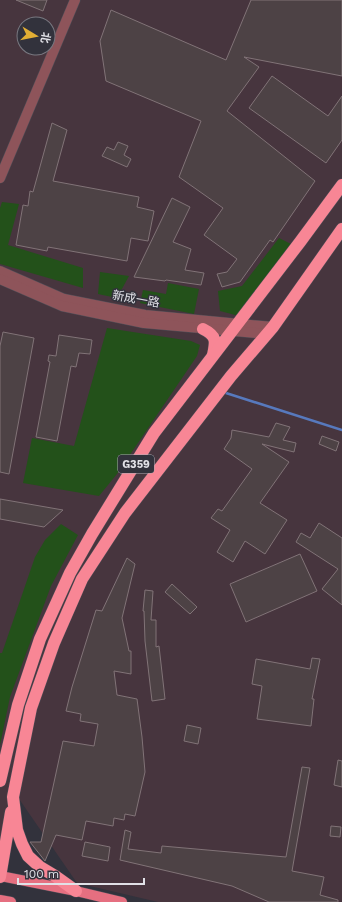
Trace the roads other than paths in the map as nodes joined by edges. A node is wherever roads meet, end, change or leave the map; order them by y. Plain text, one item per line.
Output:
1 (75, 0) edge
2 (0, 178) edge
3 (342, 184) edge
4 (342, 229) edge
5 (0, 271) edge
6 (0, 279) edge
7 (235, 328) junction
8 (203, 329) junction
9 (270, 330) junction
10 (213, 355) junction
11 (0, 781) edge
12 (13, 797) junction
13 (0, 876) edge
14 (76, 891) junction
15 (0, 900) edge
16 (11, 902) edge
17 (122, 902) edge

1 - 2 street
3 - 7 highway, G359
4 - 9 highway, G359
5 - 7 street, 新成一路
6 - 8 street, 新成一路
7 - 8 street, 新成一路
7 - 9 street, 新成一路
7 - 10 highway, G359
8 - 10 highway
9 - 12 highway, G359
10 - 11 highway, G359
12 - 13 highway, G359
12 - 14 highway
13 - 14 main road
14 - 17 main road
15 - 16 main road

